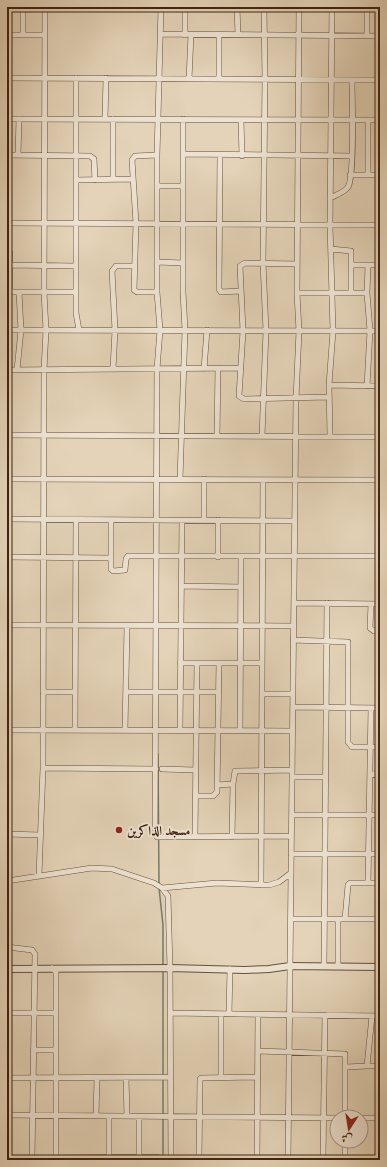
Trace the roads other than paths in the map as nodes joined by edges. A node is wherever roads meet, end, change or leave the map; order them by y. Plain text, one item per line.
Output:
1 (23, 7) edge
2 (45, 7) edge
3 (161, 7) edge
4 (185, 7) edge
5 (237, 7) edge
6 (264, 7) edge
7 (299, 7) edge
8 (332, 7) edge
9 (367, 7) edge
10 (161, 34) junction
11 (238, 34) junction
12 (7, 35) edge
13 (23, 35) junction
14 (45, 35) junction
15 (185, 35) junction
16 (191, 35) junction
17 (219, 35) junction
18 (264, 35) junction
19 (299, 36) junction
20 (332, 36) junction
21 (367, 36) junction
22 (380, 36) edge
23 (7, 78) edge
24 (45, 78) junction
25 (76, 78) junction
26 (106, 78) junction
27 (159, 79) junction
28 (189, 79) junction
29 (219, 79) junction
30 (265, 79) junction
31 (299, 79) junction
32 (331, 79) junction
33 (352, 80) junction
34 (380, 80) edge
35 (7, 119) edge
36 (19, 119) junction
37 (45, 119) junction
38 (76, 119) junction
39 (106, 119) junction
40 (113, 119) junction
41 (158, 119) junction
42 (183, 119) junction
43 (265, 119) junction
44 (242, 120) junction
45 (298, 120) junction
46 (368, 120) junction
47 (380, 120) edge
48 (331, 121) junction
49 (352, 121) junction
50 (184, 154) junction
51 (7, 155) edge
52 (18, 155) junction
53 (45, 155) junction
54 (76, 155) junction
55 (157, 155) junction
56 (220, 155) junction
57 (242, 156) junction
58 (265, 156) junction
59 (298, 156) junction
60 (330, 156) junction
61 (352, 156) junction
62 (350, 175) junction
63 (368, 175) junction
64 (380, 175) edge
65 (133, 178) junction
66 (112, 179) junction
67 (76, 180) junction
68 (95, 180) junction
69 (157, 186) junction
70 (182, 186) junction
71 (330, 198) junction
72 (7, 223) edge
73 (44, 223) junction
74 (76, 223) junction
75 (136, 223) junction
76 (157, 224) junction
77 (183, 224) junction
78 (220, 224) junction
79 (265, 224) junction
80 (297, 224) junction
81 (330, 225) junction
82 (380, 225) edge
83 (331, 249) junction
84 (7, 251) edge
85 (157, 262) junction
86 (183, 263) junction
87 (263, 264) junction
88 (297, 264) junction
89 (10, 265) junction
90 (44, 265) junction
91 (351, 265) junction
92 (368, 265) junction
93 (380, 265) edge
94 (76, 266) junction
95 (135, 266) junction
96 (8, 292) edge
97 (19, 292) junction
98 (44, 292) junction
99 (76, 292) junction
100 (157, 292) junction
101 (240, 292) junction
102 (297, 293) junction
103 (331, 293) junction
104 (351, 293) junction
105 (367, 293) junction
106 (7, 330) edge
107 (21, 330) junction
108 (46, 330) junction
109 (79, 330) junction
110 (115, 330) junction
111 (160, 330) junction
112 (185, 330) junction
113 (207, 330) junction
114 (243, 331) junction
115 (266, 331) junction
116 (299, 331) junction
117 (333, 331) junction
118 (370, 331) junction
119 (380, 331) edge
120 (218, 368) junction
121 (241, 368) junction
122 (113, 369) junction
123 (157, 369) junction
124 (183, 369) junction
125 (204, 369) junction
126 (7, 370) edge
127 (17, 370) junction
128 (44, 370) junction
129 (330, 385) junction
130 (367, 386) junction
131 (380, 386) edge
132 (329, 397) junction
133 (262, 399) junction
134 (296, 399) junction
135 (7, 435) edge
136 (44, 435) junction
137 (158, 436) junction
138 (180, 436) junction
139 (217, 436) junction
140 (262, 436) junction
141 (295, 436) junction
142 (330, 436) junction
143 (380, 437) edge
144 (7, 478) edge
145 (44, 479) junction
146 (157, 479) junction
147 (180, 479) junction
148 (204, 479) junction
149 (263, 480) junction
150 (295, 480) junction
151 (380, 480) edge
152 (7, 520) edge
153 (43, 520) junction
154 (76, 520) junction
155 (111, 520) junction
156 (157, 520) junction
157 (182, 520) junction
158 (204, 520) junction
159 (218, 520) junction
160 (263, 520) junction
161 (294, 520) junction
162 (380, 556) edge
163 (7, 557) edge
164 (157, 557) junction
165 (182, 557) junction
166 (218, 557) junction
167 (241, 557) junction
168 (263, 557) junction
169 (294, 557) junction
170 (44, 558) junction
171 (76, 558) junction
172 (111, 558) junction
173 (182, 586) junction
174 (241, 587) junction
175 (294, 603) junction
176 (327, 603) junction
177 (371, 604) junction
178 (380, 604) edge
179 (7, 625) edge
180 (43, 625) junction
181 (75, 625) junction
182 (157, 625) junction
183 (127, 626) junction
184 (181, 626) junction
185 (240, 626) junction
186 (262, 626) junction
187 (293, 626) junction
188 (380, 631) edge
189 (293, 640) junction
190 (327, 641) junction
191 (180, 663) junction
192 (197, 663) junction
193 (219, 663) junction
194 (240, 663) junction
195 (262, 663) junction
196 (43, 692) junction
197 (75, 692) junction
198 (126, 692) junction
199 (157, 692) junction
200 (180, 692) junction
201 (196, 692) junction
202 (218, 692) junction
203 (262, 694) junction
204 (293, 694) junction
205 (293, 707) junction
206 (326, 707) junction
207 (349, 707) junction
208 (370, 708) junction
209 (380, 708) edge
210 (7, 730) edge
211 (43, 730) junction
212 (75, 730) junction
213 (125, 730) junction
214 (157, 730) junction
215 (180, 730) junction
216 (196, 731) junction
217 (218, 731) junction
218 (240, 731) junction
219 (262, 731) junction
220 (292, 731) junction
221 (370, 747) junction
222 (380, 747) edge
223 (43, 768) junction
224 (159, 769) junction
225 (195, 770) junction
226 (262, 770) junction
227 (292, 770) junction
228 (370, 774) junction
229 (380, 774) edge
230 (292, 777) junction
231 (326, 777) junction
232 (233, 784) junction
233 (217, 785) junction
234 (196, 796) junction
235 (292, 815) junction
236 (325, 815) junction
237 (369, 815) junction
238 (380, 816) edge
239 (7, 834) edge
240 (40, 835) junction
241 (232, 836) junction
242 (291, 836) junction
243 (195, 837) junction
244 (262, 837) junction
245 (291, 854) junction
246 (325, 854) junction
247 (369, 854) junction
248 (380, 854) edge
249 (291, 873) junction
250 (39, 875) junction
251 (7, 881) edge
252 (368, 883) junction
253 (380, 883) edge
254 (261, 885) junction
255 (162, 888) junction
256 (291, 919) junction
257 (324, 919) junction
258 (338, 919) junction
259 (345, 919) junction
260 (380, 919) edge
261 (7, 947) edge
262 (290, 966) junction
263 (324, 966) junction
264 (338, 966) junction
265 (380, 966) edge
266 (52, 968) junction
267 (170, 968) junction
268 (7, 969) edge
269 (35, 969) junction
270 (230, 969) junction
271 (7, 1013) edge
272 (34, 1013) junction
273 (55, 1013) junction
274 (170, 1013) junction
275 (221, 1014) junction
276 (229, 1014) junction
277 (258, 1015) junction
278 (290, 1015) junction
279 (325, 1015) junction
280 (372, 1016) junction
281 (380, 1016) edge
282 (33, 1050) junction
283 (55, 1050) junction
284 (258, 1051) junction
285 (290, 1052) junction
286 (324, 1053) junction
287 (367, 1066) junction
288 (380, 1066) edge
289 (346, 1067) junction
290 (170, 1077) junction
291 (258, 1077) junction
292 (7, 1078) edge
293 (33, 1078) junction
294 (96, 1078) junction
295 (126, 1078) junction
296 (221, 1078) junction
297 (56, 1079) junction
298 (345, 1109) edge
299 (7, 1115) edge
300 (33, 1116) junction
301 (56, 1116) junction
302 (96, 1116) junction
303 (109, 1116) junction
304 (127, 1116) junction
305 (170, 1116) junction
306 (199, 1116) junction
307 (139, 1117) junction
308 (289, 1117) junction
309 (323, 1117) junction
310 (329, 1117) edge
311 (258, 1118) junction
312 (369, 1118) edge
313 (380, 1118) edge
314 (345, 1149) edge
315 (157, 1157) dead end
316 (109, 1158) junction
317 (199, 1158) junction
318 (7, 1159) edge
319 (56, 1159) edge
320 (81, 1159) edge
321 (139, 1159) edge
322 (171, 1159) edge
323 (220, 1159) edge
324 (257, 1159) edge
325 (32, 1160) edge
326 (288, 1160) edge
327 (323, 1160) edge
328 (345, 1160) edge
329 (354, 1160) edge

1 - 13 street
2 - 14 street
3 - 10 street
4 - 15 street
5 - 11 street
6 - 18 street
7 - 19 street
8 - 20 street
9 - 21 street
10 - 15 street
10 - 27 street
11 - 17 street
11 - 18 street
12 - 13 street
13 - 14 street
14 - 24 street
15 - 16 street
16 - 17 street
16 - 28 street
17 - 29 street
18 - 19 street
18 - 30 street
19 - 20 street
19 - 31 street
20 - 21 street
20 - 32 street
21 - 22 street
23 - 24 street
24 - 25 street
24 - 37 street
25 - 26 street
25 - 38 street
26 - 27 street
26 - 39 street
27 - 28 street
27 - 41 street
28 - 29 street
29 - 30 street
30 - 31 street
30 - 43 street
31 - 32 street
31 - 45 street
32 - 33 street
32 - 48 street
33 - 34 street
33 - 49 street
35 - 36 street
36 - 37 street
36 - 52 street
37 - 38 street
37 - 53 street
38 - 39 street
38 - 54 street
39 - 40 street
40 - 41 street
40 - 66 street
41 - 42 street
41 - 55 street
42 - 44 street
42 - 50 street
43 - 44 street
43 - 45 street
43 - 58 street
44 - 57 street
45 - 48 street
45 - 59 street
46 - 47 street
46 - 49 street
46 - 63 street
48 - 49 street
48 - 60 street
49 - 61 street
50 - 56 street
50 - 70 street
51 - 52 street
52 - 53 street
53 - 54 street
53 - 73 street
54 - 67 street
54 - 68 street
55 - 65 street
55 - 69 street
56 - 57 street
56 - 78 street
57 - 58 street
58 - 59 street
58 - 79 street
59 - 60 street
59 - 80 street
60 - 61 street
60 - 71 street
61 - 62 street
62 - 63 street
62 - 71 street
63 - 64 street
65 - 66 street
65 - 75 street
66 - 68 street
67 - 68 street
67 - 74 street
69 - 70 street
69 - 76 street
70 - 77 street
71 - 81 street
72 - 73 street
73 - 74 street
73 - 90 street
74 - 75 street
74 - 94 street
75 - 76 street
75 - 95 street
76 - 77 street
76 - 85 street
77 - 78 street
77 - 86 street
78 - 79 street
78 - 101 street
79 - 80 street
79 - 87 street
80 - 81 street
80 - 88 street
81 - 82 street
81 - 83 street
83 - 91 street
83 - 103 street
84 - 89 street
85 - 86 street
85 - 100 street
86 - 112 street
87 - 88 street
87 - 101 street
87 - 115 street
88 - 102 street
89 - 90 street
89 - 96 street
90 - 94 street
90 - 98 street
91 - 92 street
91 - 104 street
92 - 93 street
92 - 105 street
94 - 99 street
95 - 100 street
95 - 110 street
96 - 97 street
97 - 98 street
97 - 107 street
98 - 99 street
98 - 108 street
99 - 109 street
100 - 111 street
101 - 114 street
102 - 103 street
102 - 116 street
103 - 104 street
103 - 117 street
104 - 105 street
105 - 118 street
106 - 107 street
107 - 108 street
107 - 127 street
108 - 109 street
108 - 128 street
109 - 110 street
110 - 111 street
110 - 122 street
111 - 112 street
111 - 123 street
112 - 113 street
112 - 124 street
113 - 114 street
113 - 125 street
114 - 115 street
114 - 121 street
115 - 116 street
115 - 133 street
116 - 117 street
116 - 134 street
117 - 118 street
117 - 129 street
118 - 119 street
118 - 130 street
120 - 121 street
120 - 125 street
120 - 139 street
121 - 133 street
122 - 123 street
122 - 128 street
123 - 124 street
123 - 137 street
124 - 125 street
124 - 138 street
126 - 127 street
127 - 128 street
128 - 136 street
129 - 130 street
129 - 132 street
130 - 131 street
132 - 134 street
132 - 142 street
133 - 134 street
133 - 140 street
134 - 141 street
135 - 136 street
136 - 137 street
136 - 145 street
137 - 138 street
137 - 146 street
138 - 139 street
138 - 147 street
139 - 140 street
140 - 141 street
141 - 142 street
141 - 150 street
142 - 143 street
144 - 145 street
145 - 146 street
145 - 153 street
146 - 147 street
146 - 156 street
147 - 148 street
148 - 149 street
148 - 158 street
149 - 150 street
149 - 160 street
150 - 151 street
150 - 161 street
152 - 153 street
153 - 154 street
153 - 170 street
154 - 155 street
154 - 171 street
155 - 156 street
155 - 172 street
156 - 157 street
156 - 164 street
157 - 158 street
157 - 165 street
158 - 159 street
159 - 160 street
159 - 166 street
160 - 161 street
160 - 168 street
161 - 169 street
162 - 169 street
163 - 170 street
164 - 165 street
164 - 172 street
164 - 182 street
165 - 166 street
165 - 173 street
166 - 167 street
167 - 168 street
167 - 174 street
168 - 169 street
168 - 186 street
169 - 175 street
170 - 171 street
170 - 180 street
171 - 172 street
171 - 181 street
173 - 174 street
173 - 184 street
174 - 185 street
175 - 176 street
175 - 187 street
176 - 177 street
176 - 190 street
177 - 178 street
177 - 188 street
179 - 180 street
180 - 181 street
180 - 196 street
181 - 183 street
181 - 197 street
182 - 183 street
182 - 184 street
182 - 199 street
183 - 198 street
184 - 185 street
184 - 191 street
185 - 186 street
185 - 194 street
186 - 187 street
186 - 195 street
187 - 189 street
189 - 190 street
189 - 204 street
190 - 206 street
190 - 207 street
191 - 192 street
191 - 200 street
192 - 193 street
192 - 201 street
193 - 194 street
193 - 202 street
194 - 195 street
194 - 218 street
195 - 203 street
196 - 197 street
196 - 211 street
197 - 212 street
198 - 199 street
198 - 213 street
199 - 200 street
199 - 214 street
200 - 201 street
200 - 215 street
201 - 202 street
201 - 216 street
202 - 217 street
203 - 204 street
203 - 219 street
204 - 205 street
205 - 206 street
205 - 220 street
206 - 207 street
206 - 231 street
207 - 208 street
207 - 221 street
208 - 209 street
208 - 221 street
210 - 211 street
211 - 212 street
211 - 223 street
212 - 213 street
213 - 214 street
214 - 215 street
214 - 224 street
215 - 216 street
216 - 217 street
216 - 225 street
217 - 218 street
217 - 233 street
218 - 219 street
219 - 220 street
219 - 226 street
220 - 227 street
221 - 222 street
221 - 228 street
223 - 224 street
223 - 240 street
224 - 225 street
224 - 243 street
225 - 234 street
226 - 227 street
226 - 232 street
226 - 244 street
227 - 230 street
228 - 229 street
228 - 237 street
230 - 231 street
230 - 235 street
231 - 236 street
232 - 233 street
232 - 241 street
233 - 234 street
234 - 243 street
235 - 236 street
235 - 242 street
236 - 237 street
236 - 246 street
237 - 238 street
237 - 247 street
239 - 240 street
240 - 250 street
241 - 243 street
241 - 244 street
242 - 244 street
242 - 245 street
244 - 254 street
245 - 246 street
245 - 249 street
246 - 247 street
246 - 257 street
247 - 248 street
247 - 252 street
249 - 254 street
249 - 256 street
250 - 251 street
250 - 255 street
252 - 253 street
252 - 259 street
254 - 255 street
255 - 267 street
256 - 257 street
256 - 262 street
257 - 258 street
257 - 263 street
258 - 259 street
258 - 264 street
259 - 260 street
261 - 269 street
262 - 263 street
262 - 270 street
262 - 278 street
263 - 264 street
264 - 265 street
266 - 267 street
266 - 269 street
266 - 273 street
267 - 270 street
267 - 274 street
268 - 269 street
269 - 272 street
270 - 276 street
271 - 272 street
272 - 273 street
272 - 282 street
273 - 283 street
274 - 275 street
274 - 290 street
275 - 276 street
275 - 296 street
276 - 277 street
277 - 278 street
277 - 284 street
278 - 279 street
278 - 285 street
279 - 280 street
279 - 286 street
280 - 281 street
280 - 287 street
282 - 283 street
282 - 293 street
283 - 297 street
284 - 285 street
284 - 291 street
285 - 286 street
285 - 308 street
286 - 289 street
286 - 309 street
287 - 288 street
287 - 289 street
289 - 298 street
290 - 295 street
290 - 305 street
291 - 296 street
291 - 311 street
292 - 293 street
293 - 297 street
293 - 300 street
294 - 295 street
294 - 297 street
294 - 302 street
295 - 304 street
296 - 306 street
297 - 301 street
299 - 300 street
300 - 301 street
300 - 325 street
301 - 302 street
301 - 319 street
302 - 303 street
303 - 304 street
303 - 316 street
304 - 307 street
305 - 306 street
305 - 307 street
305 - 322 street
306 - 311 street
306 - 317 street
307 - 321 street
308 - 309 street
308 - 311 street
308 - 326 street
309 - 310 street
309 - 327 street
311 - 324 street
312 - 313 street
314 - 328 street
315 - 321 street
316 - 320 street
316 - 321 street
317 - 322 street
317 - 323 street
318 - 325 street
319 - 320 street
323 - 324 street
328 - 329 street

